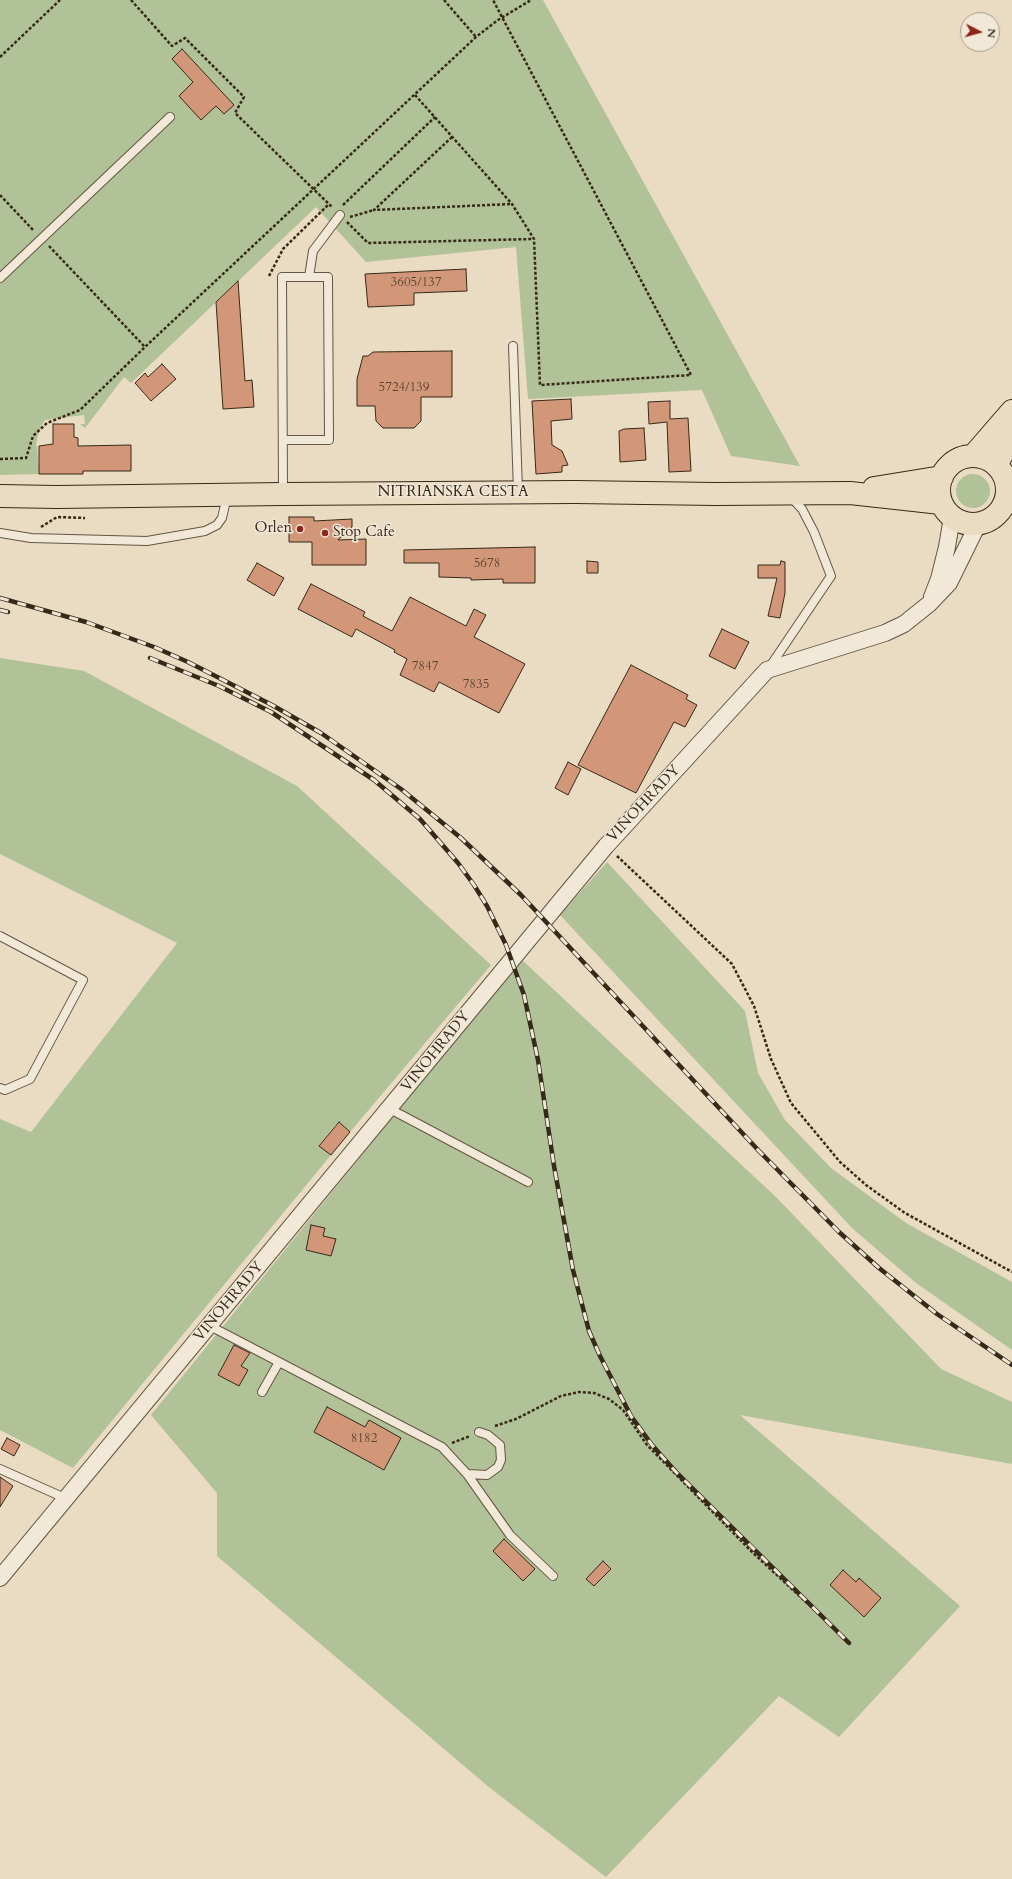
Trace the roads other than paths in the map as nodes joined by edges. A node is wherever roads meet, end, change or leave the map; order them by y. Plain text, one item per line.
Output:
1 (170, 117) dead end
2 (338, 214) road end
3 (309, 277) junction
4 (0, 278) edge
5 (513, 346) dead end
6 (1012, 411) edge
7 (1012, 437) edge
8 (283, 440) junction
9 (973, 456) junction
10 (942, 476) junction
11 (1004, 476) edge
12 (518, 493) junction
13 (850, 493) junction
14 (283, 494) junction
15 (789, 494) junction
16 (228, 495) junction
17 (0, 496) edge
18 (57, 497) junction
19 (1008, 504) edge
20 (0, 506) edge
21 (947, 510) junction
22 (978, 524) junction
23 (0, 533) edge
24 (929, 604) junction
25 (767, 670) junction
26 (0, 936) edge
27 (0, 1088) edge
28 (390, 1109) junction
29 (528, 1182) dead end
30 (210, 1326) junction
31 (279, 1362) junction
32 (262, 1392) dead end
33 (479, 1432) road end
34 (0, 1469) edge
35 (467, 1474) junction
36 (67, 1499) junction
37 (553, 1576) dead end
38 (0, 1578) edge

1 - 4 lane
2 - 3 lane
3 - 8 lane
3 - 8 lane
5 - 12 lane
6 - 9 main road
7 - 11 main road
8 - 14 lane
9 - 10 main road
9 - 11 main road
10 - 13 main road, NITRIANSKA CESTA
10 - 21 main road
11 - 19 main road
12 - 14 main road, NITRIANSKA CESTA
12 - 15 main road, NITRIANSKA CESTA
13 - 15 main road, NITRIANSKA CESTA
13 - 21 main road, NITRIANSKA CESTA
14 - 16 main road, NITRIANSKA CESTA
15 - 25 lane
16 - 18 main road, NITRIANSKA CESTA
16 - 23 lane
17 - 18 main road, NITRIANSKA CESTA
18 - 20 main road, NITRIANSKA CESTA
19 - 22 main road
21 - 22 main road
21 - 24 street
22 - 24 street
24 - 25 street
25 - 28 street, VINOHRADY
26 - 27 lane
28 - 29 lane
28 - 30 street, VINOHRADY
30 - 31 lane
30 - 36 street, VINOHRADY
31 - 32 lane
31 - 35 lane
33 - 35 lane
34 - 36 lane
35 - 37 lane
36 - 38 street, VINOHRADY

